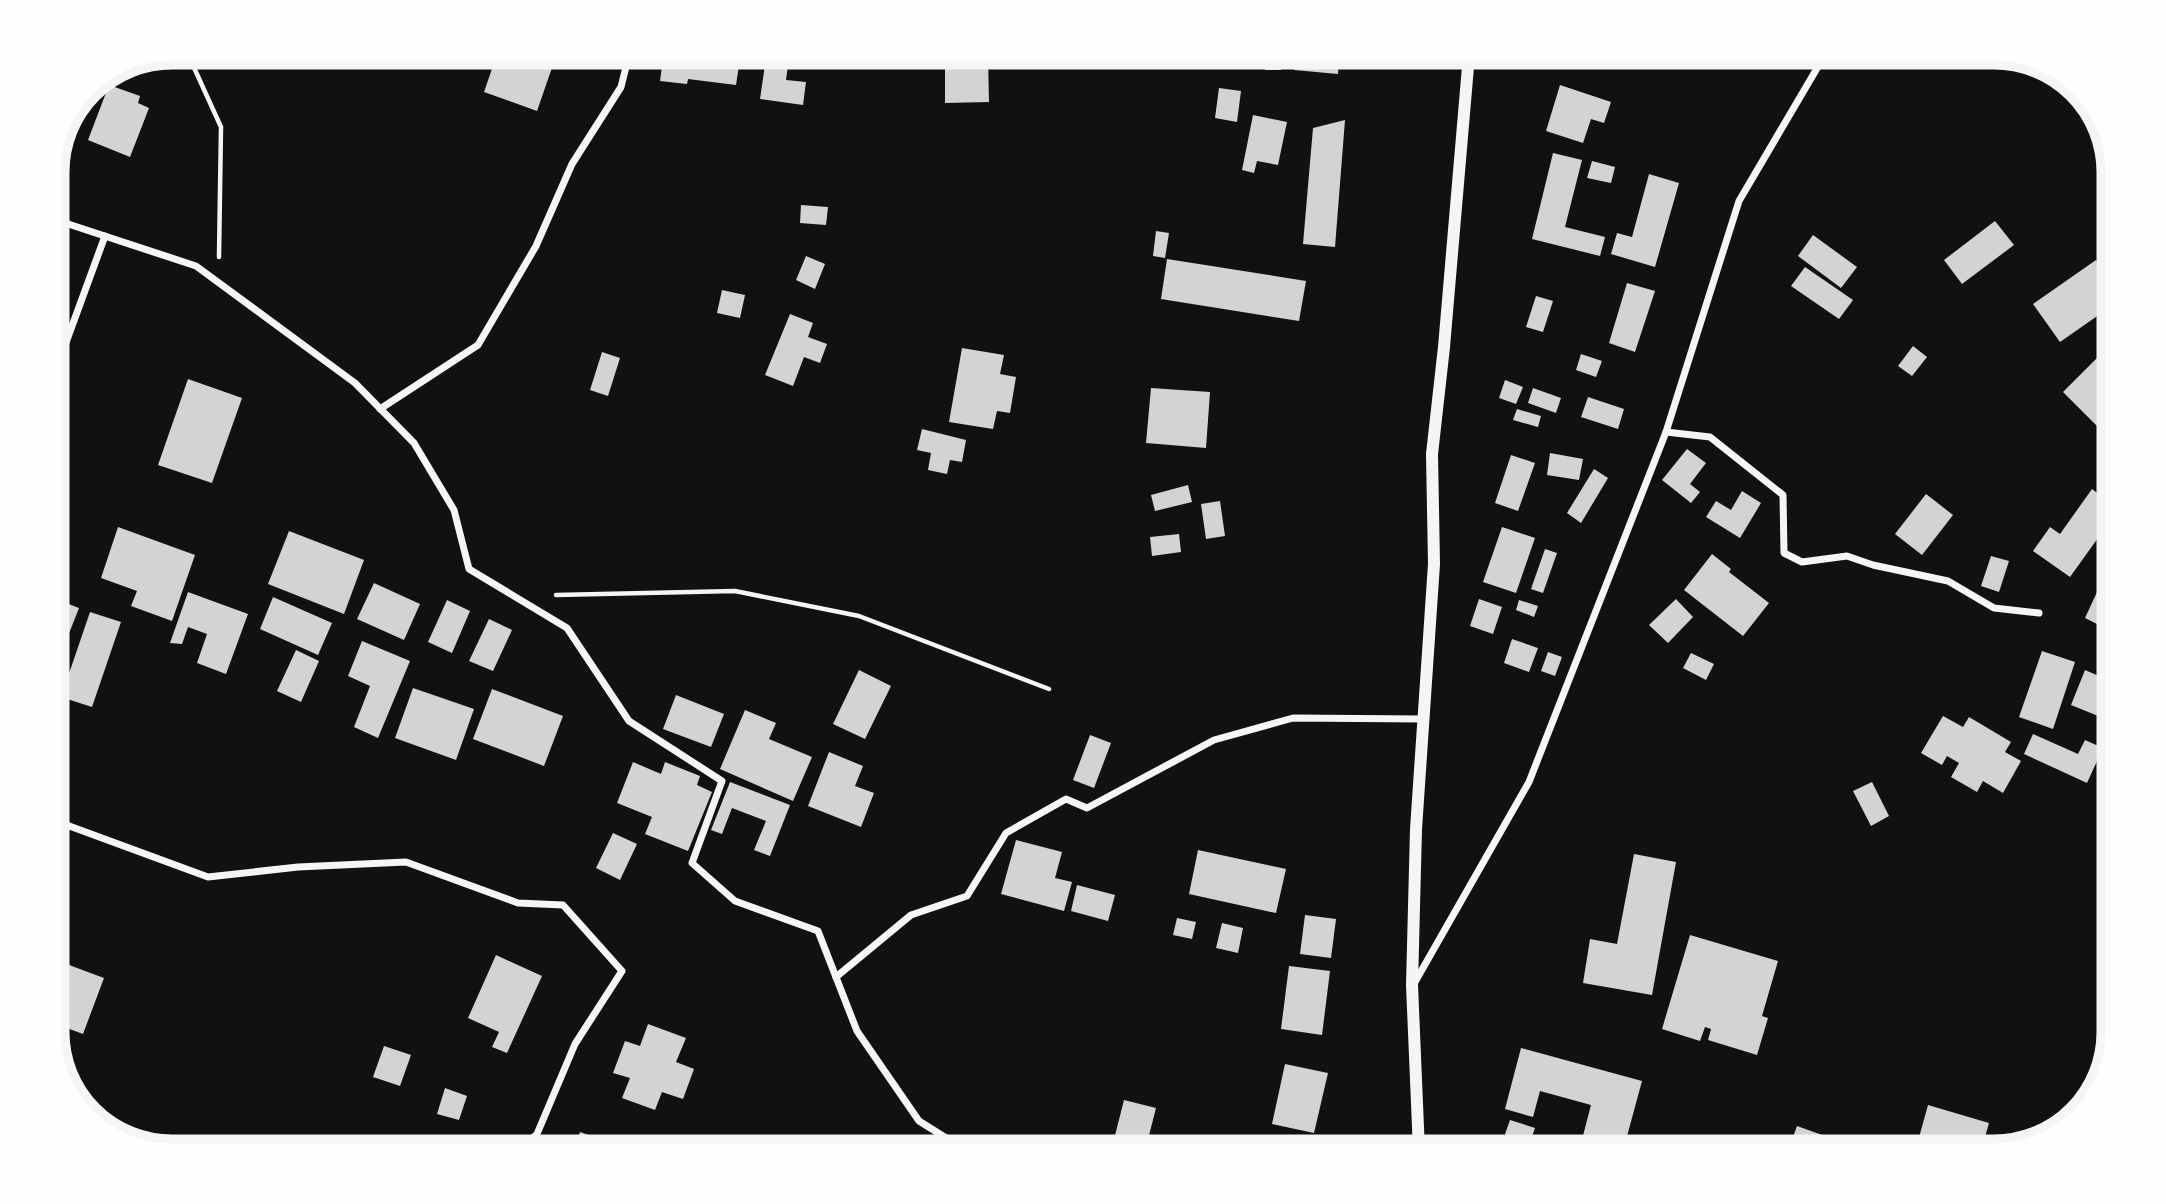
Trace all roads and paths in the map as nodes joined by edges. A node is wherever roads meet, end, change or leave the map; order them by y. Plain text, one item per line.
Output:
1 (193, 65) edge
2 (626, 65) edge
3 (1468, 65) edge
4 (1819, 65) edge
5 (65, 223) edge
6 (105, 236) junction
7 (218, 283) junction
8 (65, 345) edge
9 (380, 408) junction
10 (1667, 432) junction
11 (513, 596) junction
12 (2039, 612) dead end
13 (1049, 689) dead end
14 (1423, 719) junction
15 (65, 824) edge
16 (836, 977) junction
17 (1412, 985) junction
18 (532, 1139) edge
19 (947, 1139) edge
20 (1418, 1139) edge

1 - 7 path
2 - 9 street
3 - 14 street
4 - 10 street
5 - 6 street
6 - 7 street
6 - 8 street
7 - 9 street
9 - 11 street
10 - 12 street
10 - 17 street
11 - 13 path
11 - 16 street
14 - 16 street
14 - 17 street
15 - 18 street
16 - 19 street
17 - 20 street

